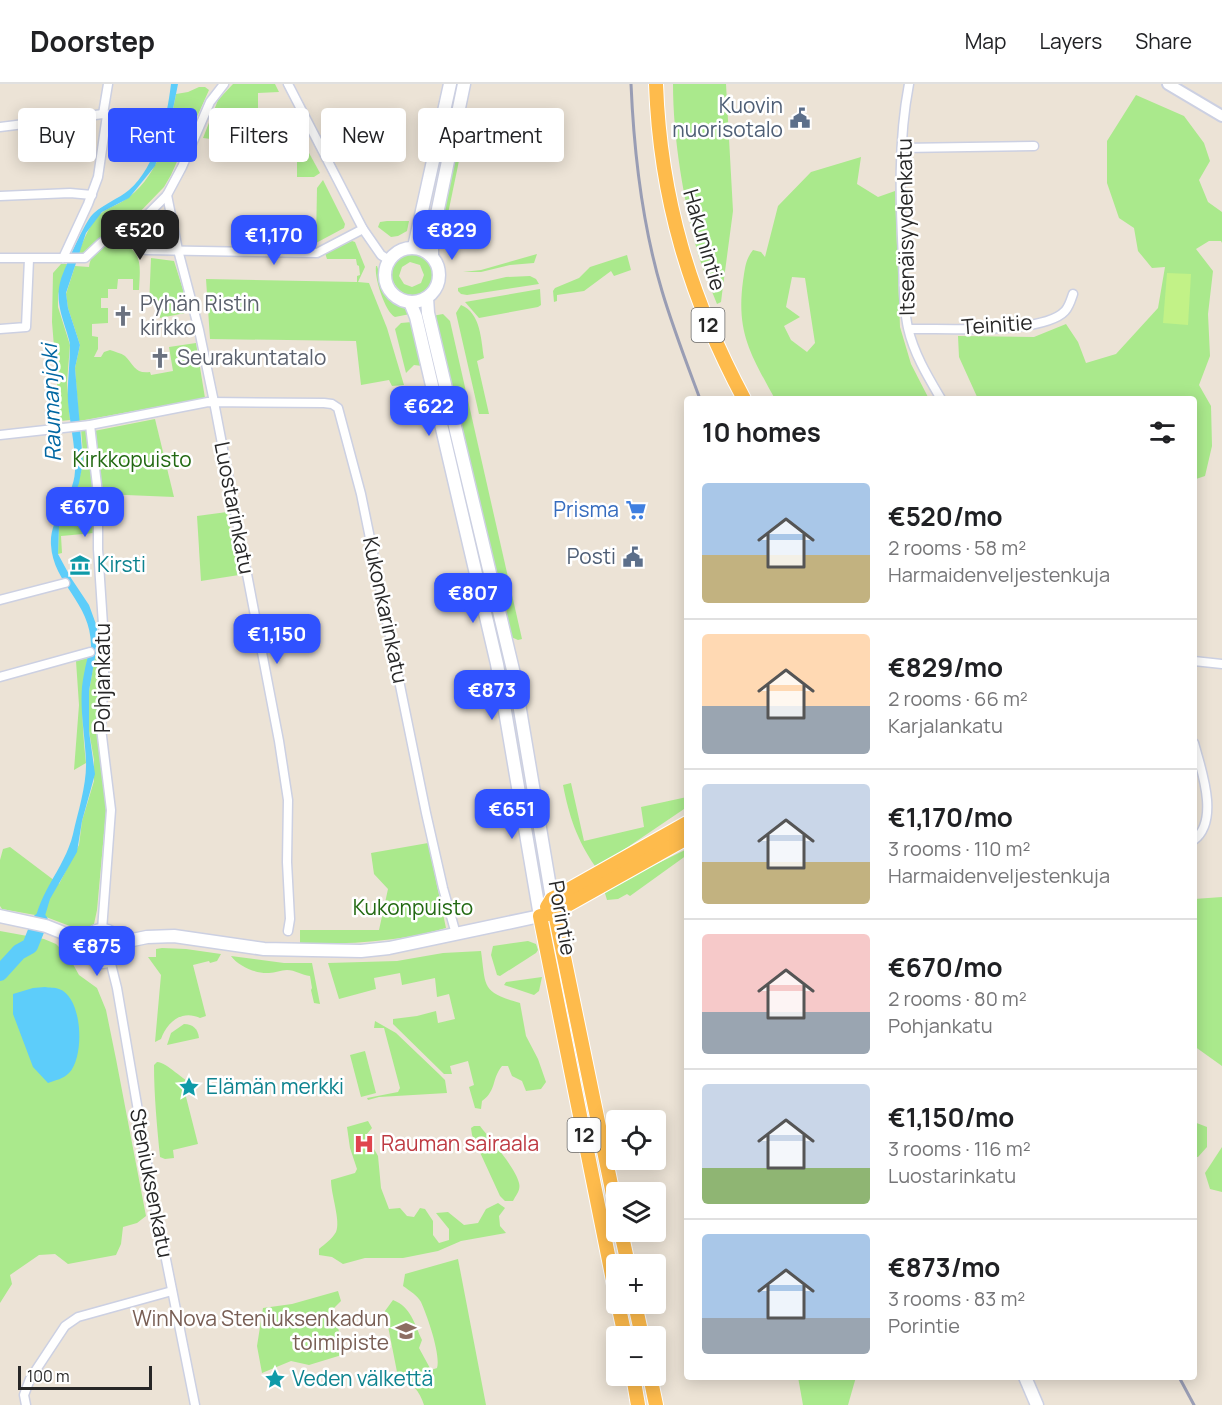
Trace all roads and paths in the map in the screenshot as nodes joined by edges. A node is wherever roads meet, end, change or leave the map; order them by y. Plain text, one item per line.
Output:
1 (108, 84) edge
2 (224, 84) edge
3 (288, 84) edge
4 (450, 84) edge
5 (464, 84) edge
6 (656, 84) edge
7 (909, 84) edge
8 (1168, 84) edge
9 (105, 115) junction
10 (108, 115) edge
11 (1222, 116) edge
12 (0, 127) edge
13 (1034, 146) dead end
14 (902, 148) junction
15 (92, 195) junction
16 (167, 195) junction
17 (0, 196) edge
18 (363, 229) junction
19 (125, 231) junction
20 (414, 247) junction
21 (178, 250) junction
22 (432, 256) junction
23 (0, 258) edge
24 (29, 259) junction
25 (64, 259) junction
26 (389, 260) junction
27 (1073, 294) dead end
28 (427, 298) junction
29 (410, 302) junction
30 (0, 328) edge
31 (909, 329) junction
32 (743, 396) edge
33 (939, 396) edge
34 (214, 402) junction
35 (85, 425) junction
36 (0, 435) edge
37 (65, 583) dead end
38 (0, 600) edge
39 (90, 652) dead end
40 (1197, 661) edge
41 (1222, 664) edge
42 (0, 677) edge
43 (1197, 753) edge
44 (684, 825) edge
45 (1197, 838) edge
46 (684, 839) edge
47 (602, 879) junction
48 (578, 892) junction
49 (554, 906) junction
50 (540, 915) junction
51 (0, 916) edge
52 (102, 930) junction
53 (288, 931) dead end
54 (456, 934) junction
55 (564, 938) junction
56 (87, 942) junction
57 (118, 943) junction
58 (110, 960) junction
59 (611, 1182) edge
60 (608, 1254) edge
61 (172, 1292) junction
62 (1026, 1380) edge
63 (635, 1386) edge
64 (652, 1386) edge
65 (26, 1405) edge
66 (195, 1405) edge
67 (638, 1405) edge
68 (656, 1405) edge
69 (1037, 1405) edge

1 - 9 street
2 - 16 street
3 - 18 street
4 - 20 main road
5 - 22 main road
6 - 32 highway, Hakunintie / 12
7 - 14 street, Itsenäisyydenkatu
8 - 11 street
9 - 10 street
9 - 12 street
9 - 15 street
13 - 14 street
14 - 31 street, Itsenäisyydenkatu
15 - 17 street
15 - 25 street
16 - 19 street
16 - 21 street, Luostarinkatu
18 - 21 street
18 - 26 street
19 - 21 street
19 - 25 street
20 - 22 main road
20 - 26 main road
21 - 34 street, Luostarinkatu
22 - 28 main road
23 - 24 street
24 - 25 street
24 - 30 street
26 - 29 main road
27 - 31 street, Teinitie
28 - 29 main road
28 - 49 main road, Porintie
29 - 50 main road, Porintie
31 - 33 street, Itsenäisyydenkatu
34 - 35 street
34 - 53 street, Luostarinkatu
34 - 54 street, Kukonkarinkatu
35 - 36 street
35 - 52 street, Pohjankatu
37 - 38 street
39 - 42 street
40 - 41 street
43 - 45 street
44 - 47 highway
46 - 47 highway
47 - 48 highway
48 - 49 highway
48 - 55 highway, 12
49 - 50 highway
49 - 55 highway, Porintie / 12
50 - 54 main road
50 - 60 highway, Porintie / 12
51 - 56 main road
52 - 56 main road
52 - 57 main road
54 - 57 main road
55 - 59 highway, Porintie / 12
56 - 58 main road
57 - 58 main road
58 - 61 street, Steniuksenkatu
61 - 65 street
61 - 66 street, Steniuksenkatu
62 - 69 main road
63 - 67 highway
64 - 68 highway

